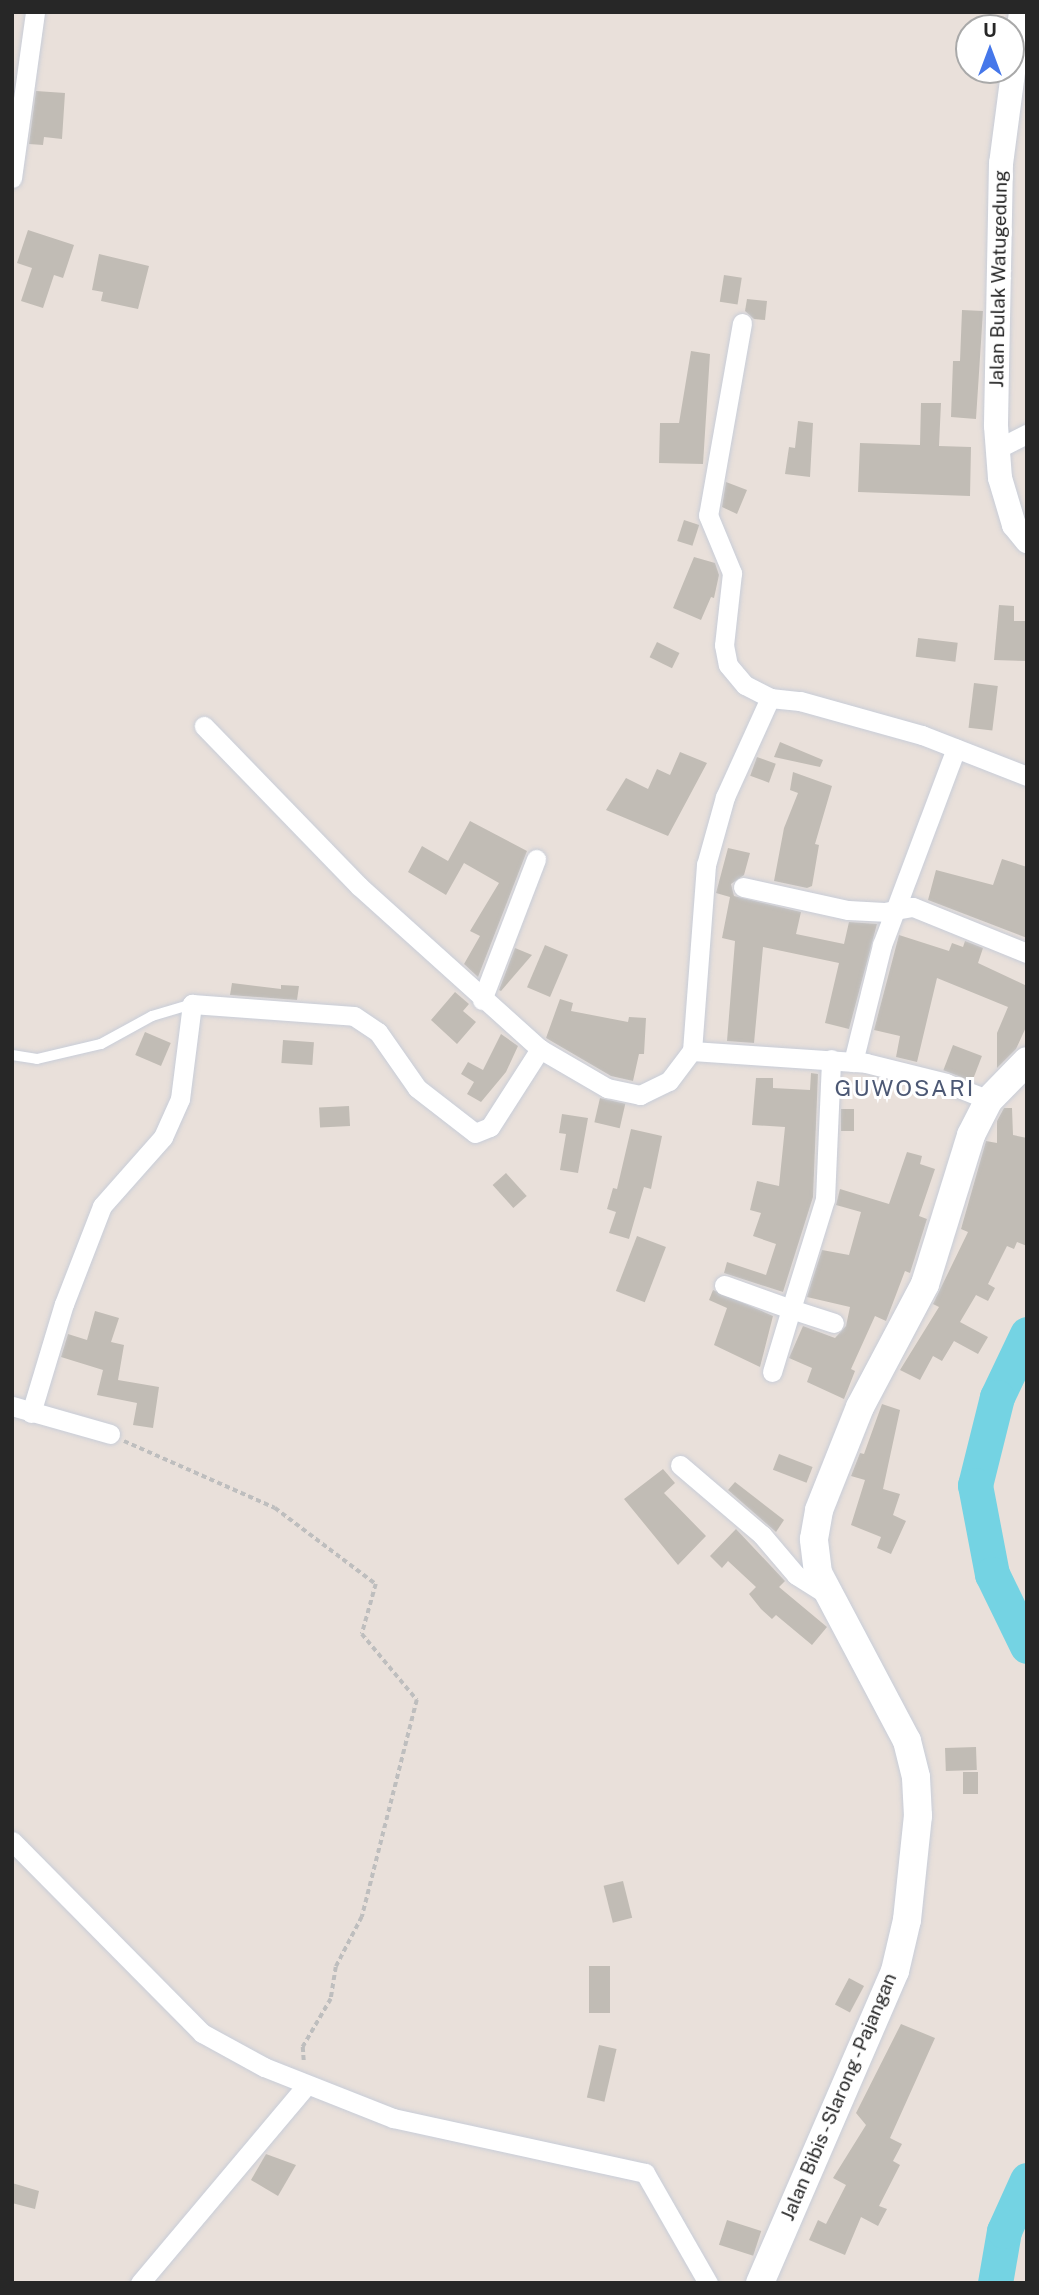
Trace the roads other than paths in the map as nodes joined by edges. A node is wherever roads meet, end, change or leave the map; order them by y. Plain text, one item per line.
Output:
1 (35, 12) edge
2 (1021, 12) edge
3 (12, 178) edge
4 (742, 323) dead end
5 (1027, 434) edge
6 (997, 449) junction
7 (1027, 541) edge
8 (771, 698) junction
9 (204, 726) dead end
10 (956, 748) junction
11 (1027, 776) edge
12 (536, 859) dead end
13 (743, 887) dead end
14 (898, 906) junction
15 (1027, 953) edge
16 (482, 999) junction
17 (192, 1004) junction
18 (540, 1049) junction
19 (692, 1051) junction
20 (12, 1055) edge
21 (831, 1059) junction
22 (1027, 1061) edge
23 (853, 1062) junction
24 (989, 1100) junction
25 (724, 1285) dead end
26 (791, 1309) junction
27 (834, 1323) dead end
28 (772, 1372) dead end
29 (21, 1409) edge
30 (110, 1434) road end
31 (680, 1465) dead end
32 (826, 1594) junction
33 (12, 1841) edge
34 (311, 2087) junction
35 (140, 2283) edge
36 (708, 2283) edge
37 (760, 2283) edge

1 - 3 street
2 - 6 street, Jalan Bulak Watugedung
4 - 8 street
5 - 6 street
6 - 7 street, Jalan Bulak Watugedung
8 - 10 street
8 - 19 street
9 - 16 street
10 - 11 street
10 - 14 street
12 - 16 street
13 - 14 street
14 - 15 street
14 - 23 street
16 - 18 street
17 - 18 street
17 - 20 lane
17 - 29 street
18 - 19 street
19 - 21 street
21 - 23 street
21 - 26 street
22 - 24 main road, Jalan Bibis - Slarong - Pajangan
23 - 24 street
24 - 32 main road, Jalan Bibis - Slarong - Pajangan
25 - 26 street
26 - 27 street
26 - 28 street
29 - 30 street
31 - 32 street
32 - 37 main road, Jalan Bibis - Slarong - Pajangan
33 - 34 street
34 - 35 street
34 - 36 street

